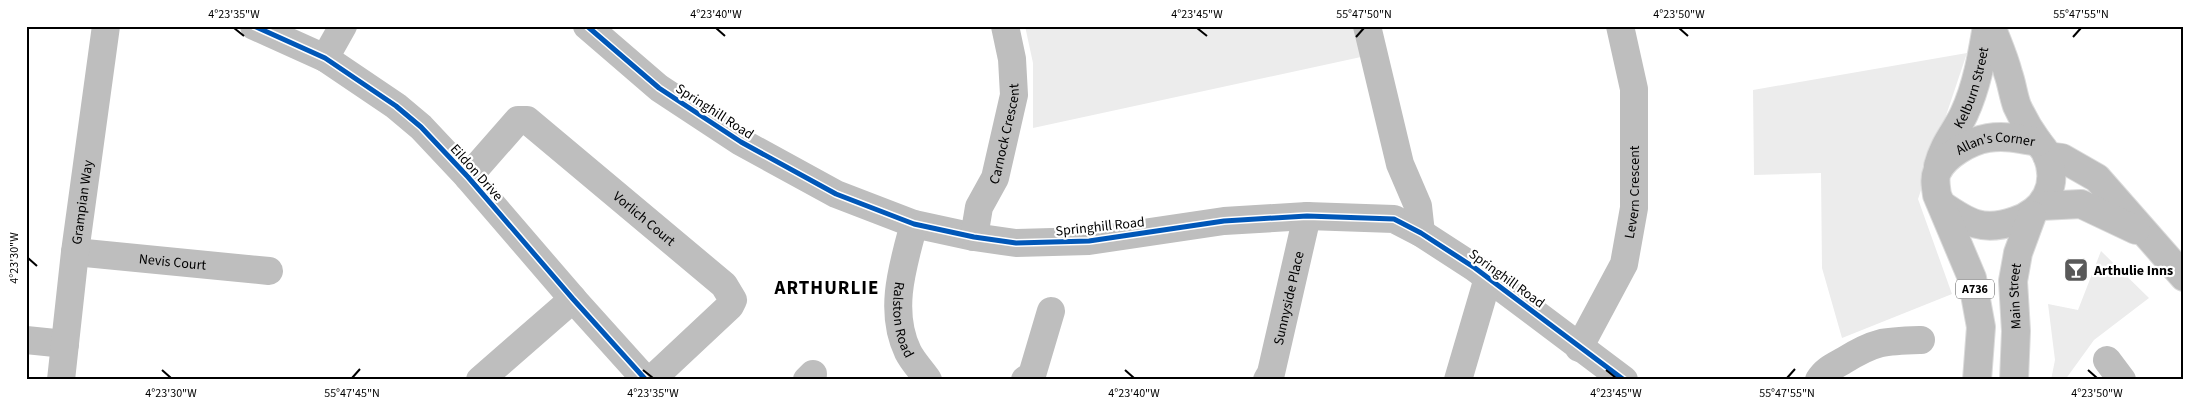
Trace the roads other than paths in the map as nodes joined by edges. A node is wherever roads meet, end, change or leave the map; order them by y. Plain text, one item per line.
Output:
1 (106, 26) edge
2 (254, 26) edge
3 (343, 26) edge
4 (587, 26) edge
5 (1005, 26) edge
6 (1367, 26) edge
7 (1620, 26) edge
8 (1989, 26) edge
9 (325, 58) junction
10 (2043, 149) junction
11 (1937, 172) junction
12 (468, 177) junction
13 (1942, 205) junction
14 (2036, 210) junction
15 (1307, 216) junction
16 (914, 224) junction
17 (1420, 233) junction
18 (2148, 236) junction
19 (974, 237) junction
20 (75, 252) junction
21 (269, 271) dead end
22 (2184, 277) edge
23 (1488, 278) junction
24 (572, 299) junction
25 (1052, 311) dead end
26 (26, 340) edge
27 (1921, 340) dead end
28 (65, 344) junction
29 (1579, 348) junction
30 (62, 380) edge
31 (480, 380) edge
32 (646, 380) edge
33 (651, 380) edge
34 (928, 380) edge
35 (1025, 380) edge
36 (1267, 380) edge
37 (1458, 380) edge
38 (1624, 380) edge
39 (1819, 380) edge
40 (1977, 380) edge
41 (2014, 380) edge

1 - 20 street, Grampian Way
2 - 9 street, Eildon Drive
3 - 9 street
4 - 16 street, Springhill Road
5 - 19 street, Carnock Crescent
6 - 17 street
7 - 29 street, Levern Crescent
8 - 10 street, Kelburn Street / A736
8 - 11 street, Kelburn Street / A736
9 - 12 street, Eildon Drive
10 - 11 street, Allan's Corner
10 - 14 street, Allan's Corner / A736
10 - 18 street
11 - 13 street, A736
12 - 24 street, Eildon Drive
12 - 33 street, Vorlich Court
13 - 14 street
13 - 40 street, A736
14 - 18 street
14 - 41 street, Main Street / A736
15 - 17 street, Springhill Road
15 - 19 street, Springhill Road
15 - 36 street, Sunnyside Place
16 - 19 street, Springhill Road
16 - 34 street, Ralston Road
17 - 23 street, Springhill Road
18 - 22 street
20 - 21 street, Nevis Court
20 - 28 street, Grampian Way
23 - 29 street, Springhill Road
23 - 37 street
24 - 31 street
24 - 32 street, Eildon Drive
25 - 35 street
26 - 28 street
27 - 39 street
28 - 30 street, Grampian Way
29 - 38 street, Springhill Road

